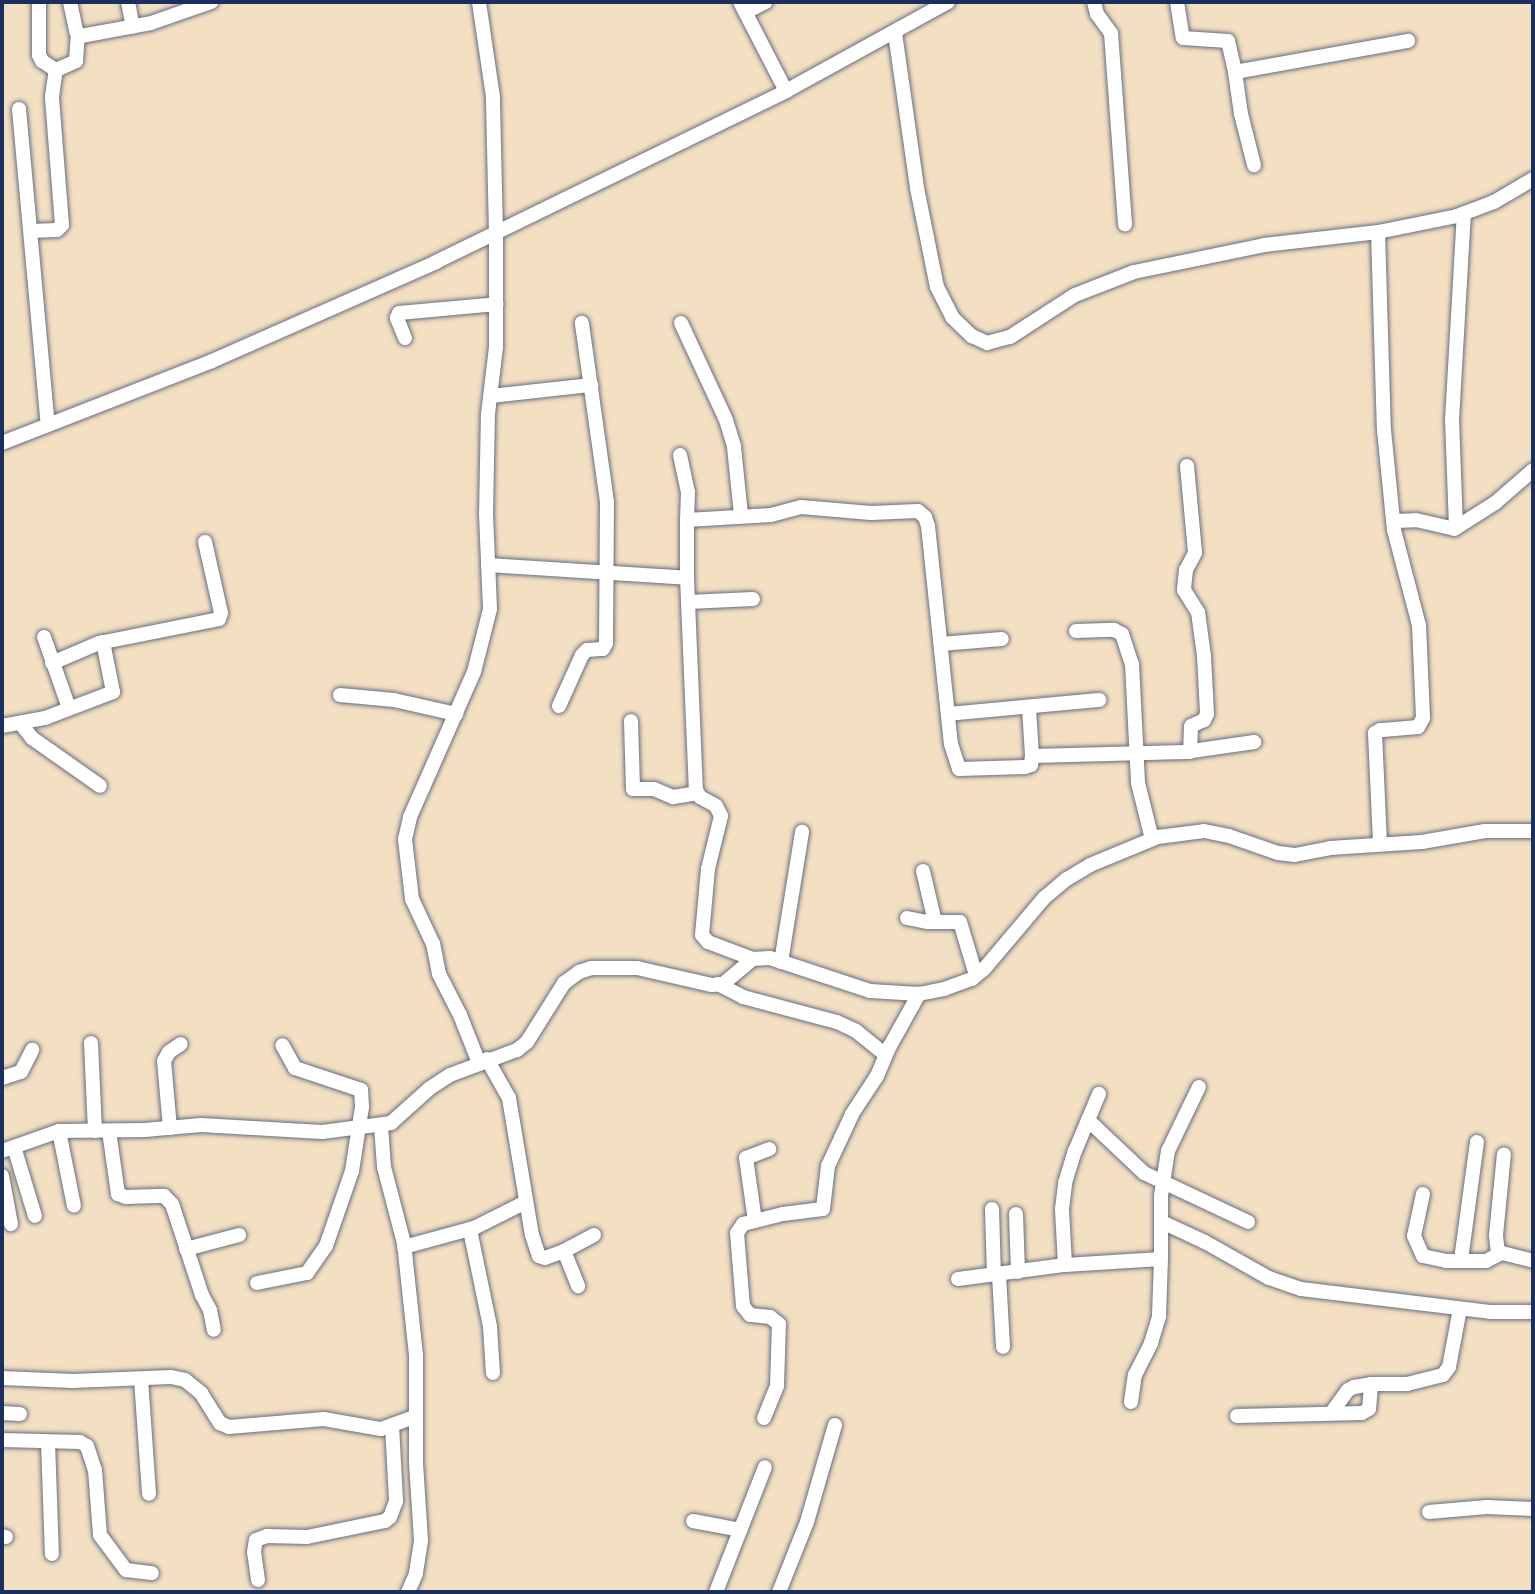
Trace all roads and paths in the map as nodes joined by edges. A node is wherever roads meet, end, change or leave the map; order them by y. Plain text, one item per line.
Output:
1 (39, 2) edge
2 (70, 2) edge
3 (128, 2) edge
4 (211, 2) edge
5 (480, 2) edge
6 (766, 2) edge
7 (948, 2) edge
8 (1094, 2) edge
9 (1177, 2) edge
10 (743, 7) edge
11 (926, 7) edge
12 (133, 27) junction
13 (895, 33) junction
14 (78, 34) junction
15 (1408, 41) dead end
16 (56, 70) junction
17 (1235, 72) junction
18 (786, 92) junction
19 (19, 109) dead end
20 (1254, 164) dead end
21 (1533, 179) edge
22 (1464, 213) junction
23 (1125, 224) dead end
24 (31, 232) junction
25 (1378, 232) junction
26 (496, 234) junction
27 (497, 303) junction
28 (582, 323) dead end
29 (681, 323) dead end
30 (405, 338) dead end
31 (591, 385) junction
32 (491, 396) junction
33 (48, 425) junction
34 (2, 443) edge
35 (680, 455) dead end
36 (1187, 466) dead end
37 (1533, 470) edge
38 (741, 515) junction
39 (687, 520) junction
40 (1394, 526) junction
41 (1456, 528) junction
42 (205, 542) dead end
43 (488, 565) junction
44 (607, 573) junction
45 (687, 578) junction
46 (753, 599) dead end
47 (688, 602) junction
48 (1076, 631) dead end
49 (44, 637) dead end
50 (1002, 639) dead end
51 (103, 642) junction
52 (941, 644) junction
53 (52, 663) junction
54 (340, 695) dead end
55 (1099, 700) dead end
56 (559, 705) dead end
57 (69, 708) junction
58 (1030, 708) junction
59 (456, 714) junction
60 (948, 714) junction
61 (631, 721) dead end
62 (21, 723) junction
63 (2, 726) edge
64 (1254, 743) dead end
65 (1190, 752) junction
66 (1135, 755) junction
67 (1032, 756) junction
68 (100, 786) dead end
69 (697, 793) junction
70 (1533, 831) edge
71 (802, 832) dead end
72 (1152, 839) junction
73 (1380, 844) junction
74 (923, 871) dead end
75 (907, 918) dead end
76 (935, 922) junction
77 (781, 962) junction
78 (742, 968) junction
79 (976, 975) junction
80 (718, 984) junction
81 (919, 994) junction
82 (91, 1043) dead end
83 (181, 1044) dead end
84 (282, 1045) dead end
85 (32, 1050) dead end
86 (886, 1055) junction
87 (483, 1061) junction
88 (2, 1078) edge
89 (1199, 1087) dead end
90 (1099, 1094) dead end
91 (1088, 1120) junction
92 (381, 1126) junction
93 (170, 1128) junction
94 (359, 1128) junction
95 (59, 1131) junction
96 (102, 1131) junction
97 (1477, 1142) dead end
98 (8, 1149) edge
99 (769, 1149) dead end
100 (1504, 1154) dead end
101 (2, 1176) edge
102 (1162, 1183) junction
103 (1423, 1194) dead end
104 (526, 1202) junction
105 (75, 1206) dead end
106 (992, 1209) dead end
107 (1016, 1214) dead end
108 (35, 1216) dead end
109 (755, 1221) junction
110 (1162, 1222) junction
111 (1248, 1222) dead end
112 (11, 1224) dead end
113 (470, 1230) junction
114 (239, 1235) dead end
115 (594, 1235) dead end
116 (404, 1247) junction
117 (186, 1249) junction
118 (564, 1251) junction
119 (1498, 1254) junction
120 (1161, 1259) junction
121 (1461, 1260) junction
122 (1533, 1261) edge
123 (1065, 1265) junction
124 (1018, 1272) junction
125 (996, 1275) junction
126 (958, 1279) dead end
127 (257, 1283) dead end
128 (578, 1286) dead end
129 (1460, 1309) junction
130 (1533, 1312) edge
131 (214, 1330) dead end
132 (1003, 1347) dead end
133 (494, 1373) dead end
134 (2, 1378) edge
135 (141, 1379) junction
136 (1371, 1384) junction
137 (1132, 1402) dead end
138 (1332, 1412) junction
139 (2, 1413) edge
140 (20, 1414) dead end
141 (416, 1416) junction
142 (1237, 1416) dead end
143 (764, 1418) dead end
144 (392, 1425) junction
145 (835, 1425) dead end
146 (2, 1440) edge
147 (48, 1442) junction
148 (765, 1467) dead end
149 (149, 1494) dead end
150 (1533, 1508) edge
151 (1429, 1512) dead end
152 (693, 1521) dead end
153 (740, 1531) junction
154 (52, 1554) dead end
155 (152, 1573) dead end
156 (258, 1580) dead end
157 (408, 1592) edge
158 (716, 1592) edge
159 (779, 1592) edge

1 - 16 street
2 - 14 street
3 - 12 street
4 - 12 street
5 - 26 street
6 - 10 street
7 - 11 street
8 - 23 street
9 - 17 street
10 - 18 street
11 - 13 street
12 - 14 street
13 - 18 street
13 - 25 street
14 - 16 street
15 - 17 street
16 - 24 street
17 - 20 street
18 - 26 street
19 - 24 street
21 - 22 street
22 - 25 street
22 - 41 street
24 - 33 street
25 - 40 street
26 - 27 street
26 - 33 street
27 - 30 street
27 - 32 street
28 - 31 street
29 - 38 street
31 - 32 street
31 - 44 street
32 - 43 street
33 - 34 street
35 - 39 street
36 - 65 street
37 - 41 street
38 - 39 street
38 - 52 street
39 - 45 street
40 - 41 street
40 - 73 street
42 - 51 street
43 - 44 street
43 - 59 street
44 - 45 street
44 - 56 street
45 - 47 street
46 - 47 street
47 - 69 street
48 - 66 street
49 - 53 street
50 - 52 street
51 - 53 street
51 - 57 street
52 - 60 street
53 - 57 street
54 - 59 street
55 - 58 street
57 - 62 street
58 - 60 street
58 - 67 street
59 - 87 street
60 - 67 street
61 - 69 street
62 - 63 street
62 - 68 street
64 - 65 street
65 - 66 street
66 - 67 street
66 - 72 street
69 - 78 street
70 - 73 street
71 - 77 street
72 - 73 street
72 - 79 street
74 - 76 street
75 - 76 street
76 - 79 street
77 - 78 street
77 - 81 street
78 - 80 street
79 - 81 street
80 - 86 street
80 - 87 street
81 - 86 street
82 - 96 street
83 - 93 street
84 - 94 street
85 - 88 street
86 - 109 street
87 - 92 street
87 - 104 street
89 - 102 street
90 - 91 street
91 - 102 street
91 - 123 street
92 - 94 street
92 - 116 street
93 - 94 street
93 - 96 street
94 - 127 street
95 - 96 street
95 - 98 street
95 - 105 street
96 - 117 street
97 - 121 street
98 - 108 street
99 - 109 street
100 - 119 street
101 - 112 street
102 - 110 street
102 - 111 street
103 - 121 street
104 - 113 street
104 - 118 street
106 - 125 street
107 - 124 street
109 - 143 street
110 - 120 street
110 - 129 street
113 - 116 street
113 - 133 street
114 - 117 street
115 - 118 street
116 - 141 street
117 - 131 street
118 - 128 street
119 - 121 street
119 - 122 street
120 - 123 street
120 - 137 street
123 - 124 street
124 - 125 street
125 - 126 street
125 - 132 street
129 - 130 street
129 - 136 street
134 - 135 street
135 - 144 street
135 - 149 street
136 - 138 street
136 - 138 street
138 - 142 street
139 - 140 street
141 - 144 street
141 - 157 street
144 - 156 street
145 - 159 street
146 - 147 street
147 - 154 street
147 - 155 street
148 - 153 street
150 - 151 street
152 - 153 street
153 - 158 street

